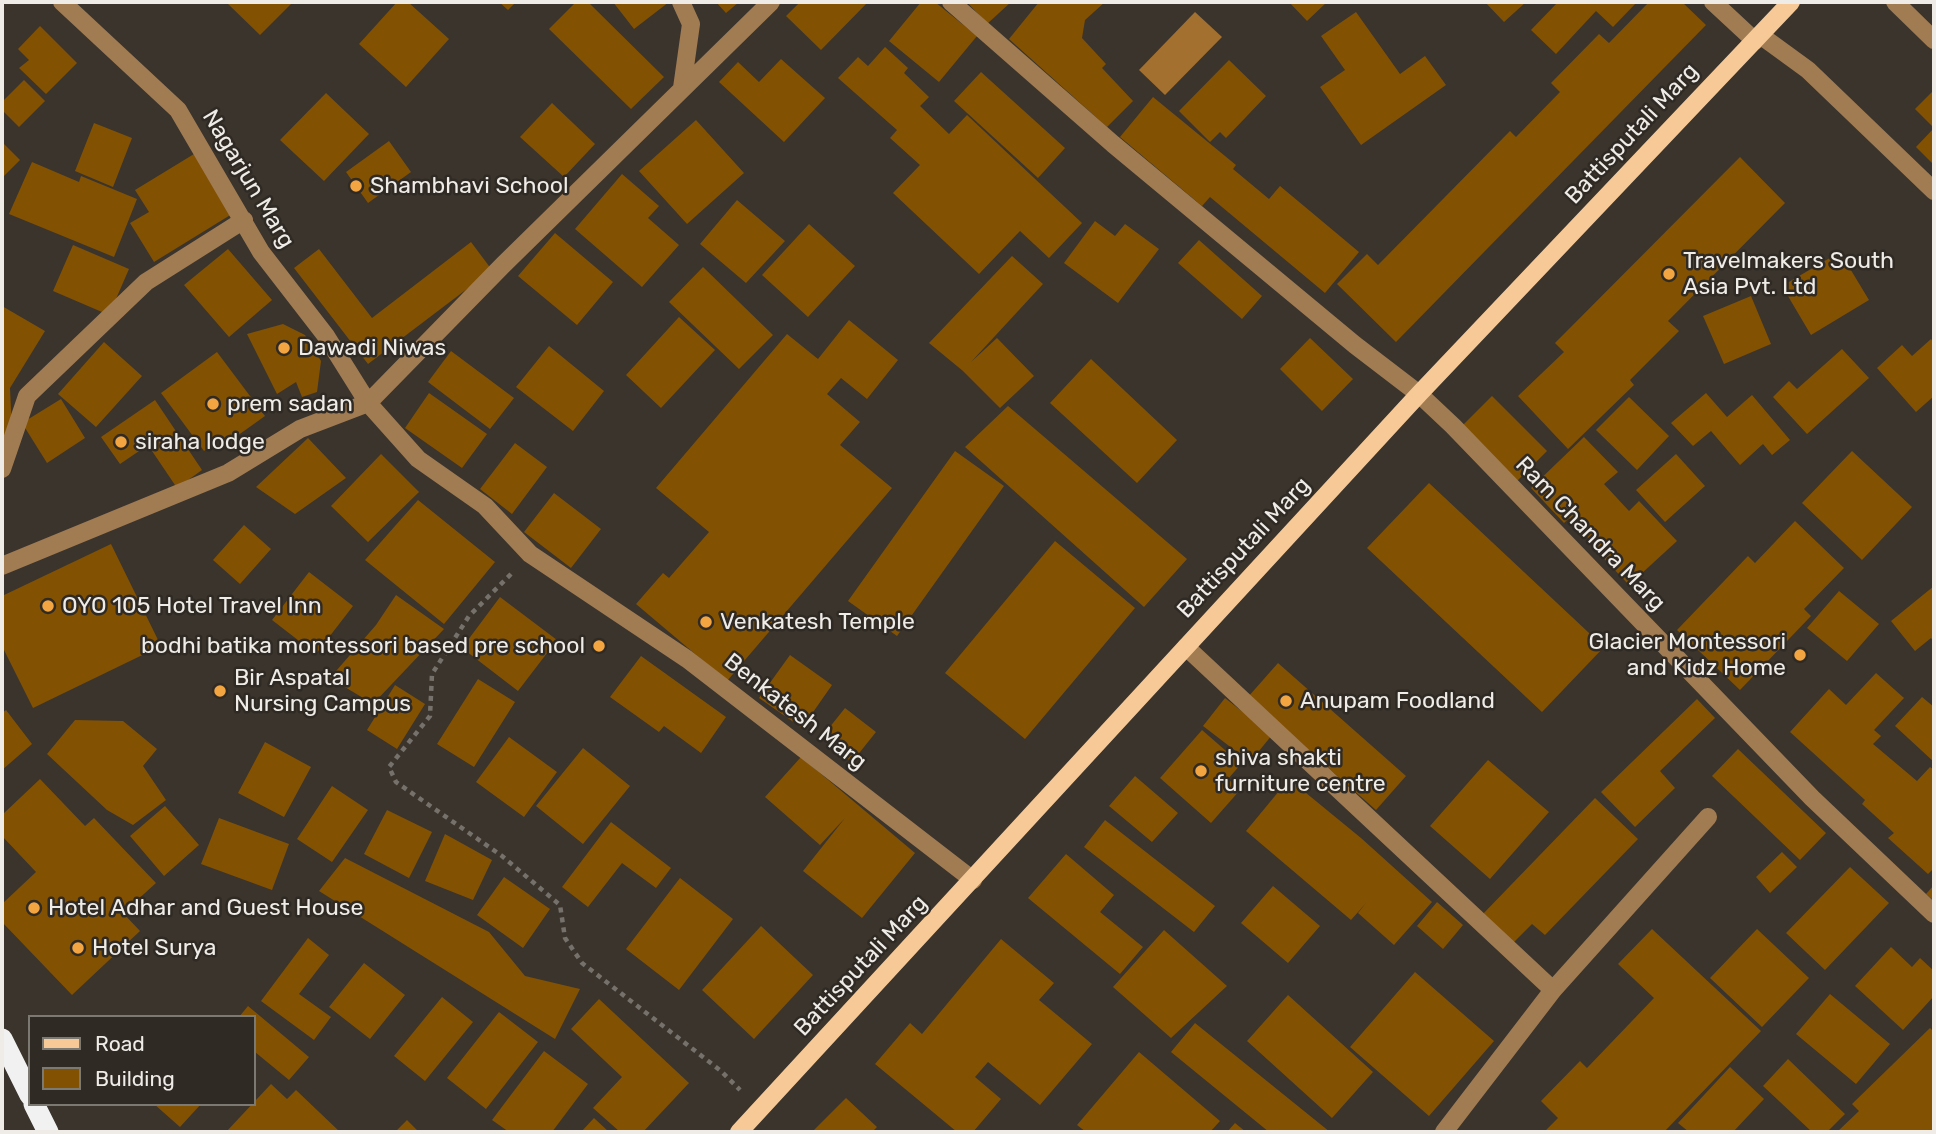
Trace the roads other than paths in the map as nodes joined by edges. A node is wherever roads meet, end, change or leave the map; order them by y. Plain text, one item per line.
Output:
1 (62, 2) edge
2 (681, 2) edge
3 (771, 2) edge
4 (951, 2) edge
5 (1713, 2) edge
6 (1791, 2) edge
7 (1895, 2) edge
8 (1757, 38) junction
9 (1934, 40) edge
10 (682, 88) junction
11 (1934, 191) edge
12 (244, 220) junction
13 (1419, 394) junction
14 (368, 403) junction
15 (418, 459) joint
16 (2, 469) edge
17 (2, 566) edge
18 (1186, 647) junction
19 (1708, 817) dead end
20 (973, 880) junction
21 (1934, 914) edge
22 (1553, 990) junction
23 (2, 1039) edge
24 (28, 1091) edge
25 (35, 1106) edge
26 (48, 1132) edge
27 (738, 1132) edge
28 (1444, 1132) edge

1 - 12 street, Nagarjun Marg
2 - 10 street
3 - 10 street
4 - 13 street, Ram Chandra Marg
5 - 8 street
6 - 8 main road, Battisputali Marg
7 - 9 street
8 - 11 street
8 - 13 main road, Battisputali Marg
10 - 14 street
12 - 14 street, Nagarjun Marg
12 - 16 street
13 - 18 main road, Battisputali Marg
13 - 21 street, Ram Chandra Marg
14 - 15 street, Nagarjun Marg
14 - 17 street
15 - 20 street, Benkatesh Marg
18 - 20 main road, Battisputali Marg
18 - 22 street
19 - 22 street
20 - 27 main road, Battisputali Marg
22 - 28 street
23 - 24 highway
25 - 26 highway

